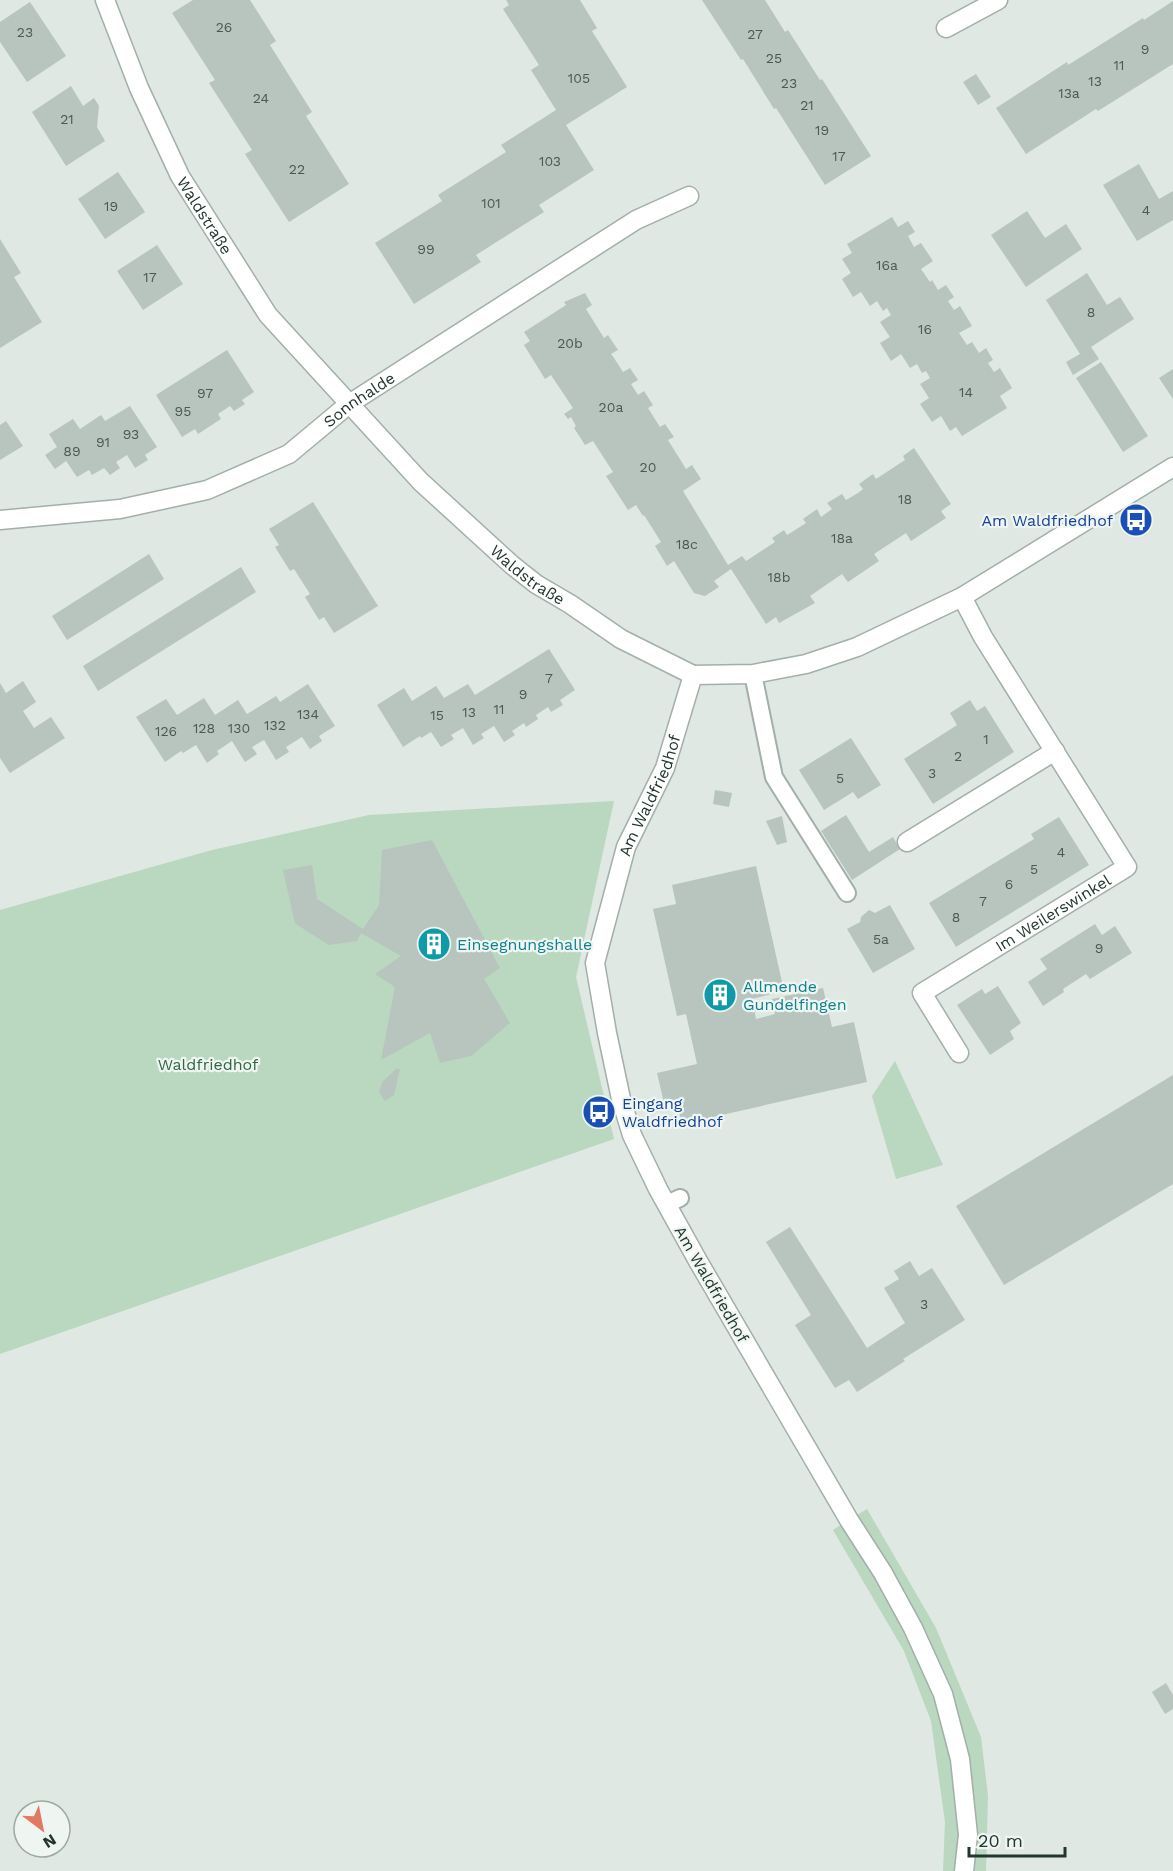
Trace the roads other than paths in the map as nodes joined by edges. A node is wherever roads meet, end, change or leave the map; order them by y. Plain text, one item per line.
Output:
1 (105, 0) edge
2 (998, 0) edge
3 (946, 28) dead end
4 (689, 196) dead end
5 (349, 404) junction
6 (1173, 467) edge
7 (0, 520) edge
8 (962, 597) junction
9 (753, 674) junction
10 (693, 675) junction
11 (1055, 751) junction
12 (907, 842) dead end
13 (847, 893) dead end
14 (959, 1053) dead end
15 (964, 1871) edge

1 - 5 street, Waldstraße
2 - 3 street
4 - 5 street, Sonnhalde
5 - 7 street, Sonnhalde
5 - 10 street, Waldstraße
6 - 8 street, Waldstraße
8 - 9 street, Waldstraße
8 - 11 street, Im Weilerswinkel
9 - 10 street, Waldstraße
9 - 13 lane
10 - 15 street, Am Waldfriedhof
11 - 12 street
11 - 14 street, Im Weilerswinkel

